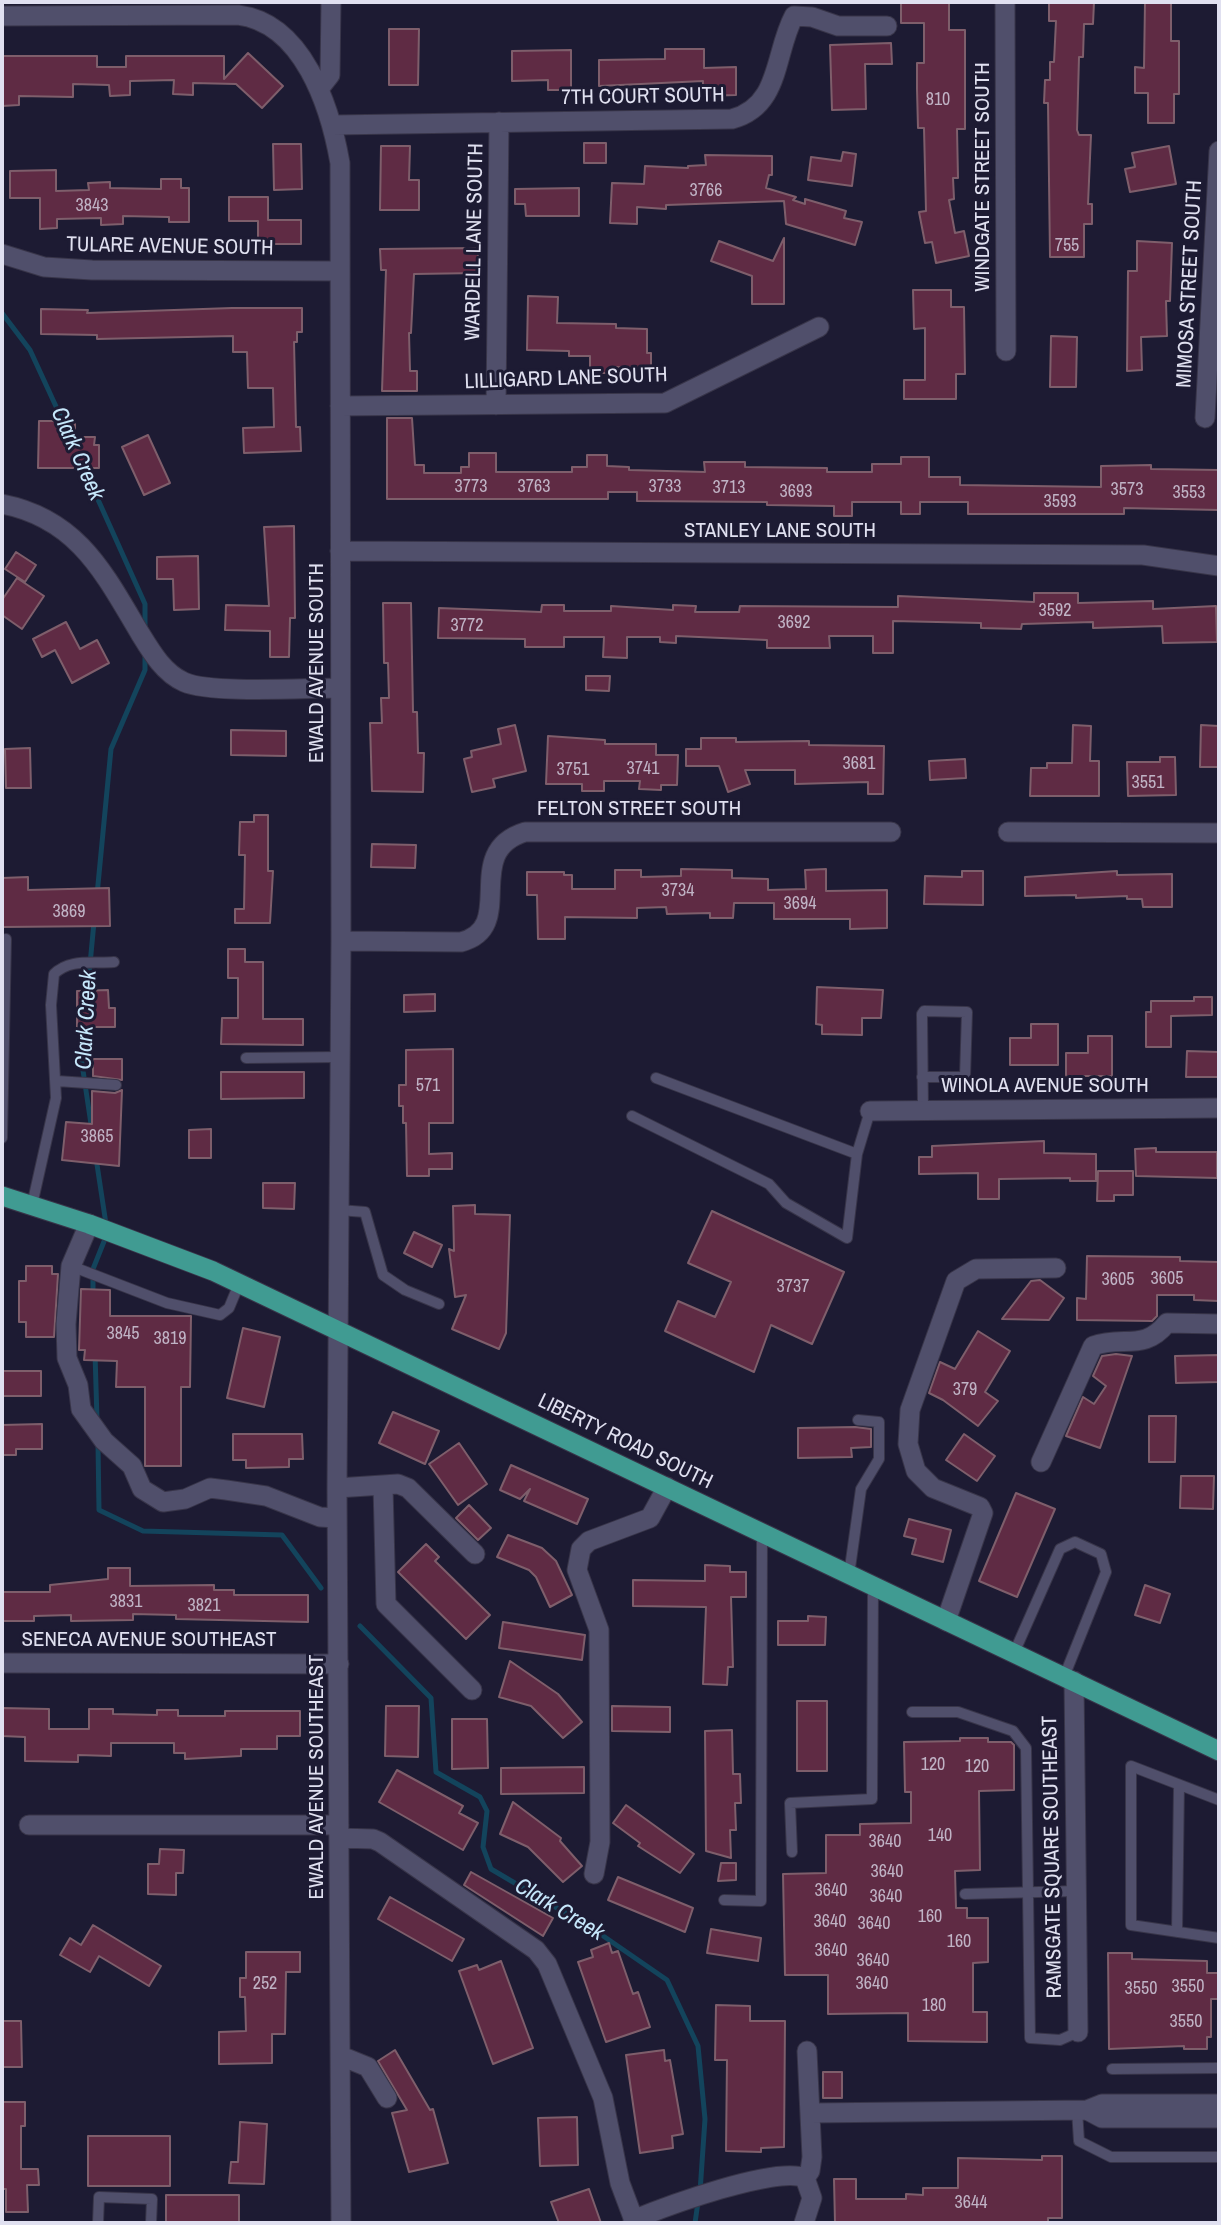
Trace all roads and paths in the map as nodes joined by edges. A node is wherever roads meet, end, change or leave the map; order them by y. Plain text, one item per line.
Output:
1 (331, 2) edge
2 (1004, 2) edge
3 (201, 8) edge
4 (2, 16) edge
5 (887, 26) dead end
6 (319, 89) junction
7 (499, 122) junction
8 (333, 125) junction
9 (1219, 151) edge
10 (2, 254) edge
11 (340, 271) junction
12 (819, 327) dead end
13 (1006, 351) dead end
14 (496, 405) junction
15 (340, 406) junction
16 (1205, 418) dead end
17 (2, 504) edge
18 (340, 551) junction
19 (1219, 566) edge
20 (339, 688) junction
21 (891, 832) dead end
22 (1008, 832) dead end
23 (1219, 834) edge
24 (6, 939) dead end
25 (341, 941) junction
26 (114, 962) dead end
27 (340, 1057) junction
28 (246, 1058) dead end
29 (922, 1077) junction
30 (656, 1078) dead end
31 (57, 1081) junction
32 (116, 1085) dead end
33 (1219, 1108) edge
34 (923, 1110) junction
35 (870, 1111) joint
36 (632, 1116) dead end
37 (2, 1138) edge
38 (857, 1154) junction
39 (2, 1196) edge
40 (32, 1205) junction
41 (340, 1210) junction
42 (89, 1224) junction
43 (71, 1266) junction
44 (1056, 1268) dead end
45 (239, 1284) junction
46 (439, 1304) dead end
47 (1219, 1324) edge
48 (339, 1331) junction
49 (858, 1420) dead end
50 (1041, 1462) dead end
51 (383, 1486) junction
52 (667, 1487) junction
53 (337, 1488) junction
54 (337, 1518) junction
55 (762, 1533) junction
56 (475, 1554) dead end
57 (849, 1575) junction
58 (873, 1586) junction
59 (946, 1621) junction
60 (1014, 1653) junction
61 (2, 1662) edge
62 (339, 1664) junction
63 (1069, 1679) junction
64 (472, 1689) dead end
65 (912, 1712) dead end
66 (1219, 1751) edge
67 (1179, 1785) junction
68 (1219, 1800) edge
69 (29, 1825) dead end
70 (340, 1832) junction
71 (792, 1852) dead end
72 (594, 1874) dead end
73 (1076, 1891) junction
74 (1029, 1892) junction
75 (965, 1894) dead end
76 (724, 1900) dead end
77 (1177, 1932) junction
78 (1219, 1938) edge
79 (1078, 2032) joint
80 (807, 2051) dead end
81 (341, 2056) junction
82 (1219, 2068) edge
83 (1112, 2069) dead end
84 (387, 2098) dead end
85 (1219, 2104) edge
86 (1082, 2110) junction
87 (811, 2113) junction
88 (1219, 2118) edge
89 (1219, 2157) edge
90 (805, 2178) junction
91 (634, 2221) edge
92 (98, 2223) edge
93 (151, 2223) edge
94 (341, 2223) edge
95 (804, 2223) edge

1 - 6 street
2 - 13 street, WINDGATE STREET SOUTH
3 - 4 street, EWALD AVENUE SOUTH
3 - 6 street, EWALD AVENUE SOUTH
5 - 7 street, 7TH COURT SOUTH
6 - 8 street, EWALD AVENUE SOUTH
7 - 8 street, 7TH COURT SOUTH
7 - 14 street, WARDELL LANE SOUTH
8 - 11 street, EWALD AVENUE SOUTH
9 - 16 street, MIMOSA STREET SOUTH
10 - 11 street, TULARE AVENUE SOUTH
11 - 15 street, EWALD AVENUE SOUTH
12 - 14 street, LILLIGARD LANE SOUTH
14 - 15 street, LILLIGARD LANE SOUTH
15 - 18 street, EWALD AVENUE SOUTH
17 - 20 street
18 - 19 street, STANLEY LANE SOUTH
18 - 20 street, EWALD AVENUE SOUTH
20 - 25 street, EWALD AVENUE SOUTH
21 - 25 street, FELTON STREET SOUTH
22 - 23 street
24 - 37 lane
25 - 27 street, EWALD AVENUE SOUTH
26 - 31 lane
27 - 28 lane
27 - 41 street, EWALD AVENUE SOUTH
29 - 29 lane
29 - 34 lane
30 - 38 lane
31 - 32 lane
31 - 40 lane
33 - 34 street, WINOLA AVENUE SOUTH
34 - 35 street, WINOLA AVENUE SOUTH
35 - 38 lane
36 - 38 lane
39 - 40 main road, LIBERTY ROAD SOUTH
40 - 42 main road, LIBERTY ROAD SOUTH
41 - 46 lane
41 - 48 street, EWALD AVENUE SOUTH
42 - 43 street
42 - 45 main road, LIBERTY ROAD SOUTH
43 - 45 lane
43 - 54 street
44 - 59 street
45 - 48 main road, LIBERTY ROAD SOUTH
47 - 50 street
48 - 52 main road, LIBERTY ROAD SOUTH
48 - 53 street, EWALD AVENUE SOUTHEAST
49 - 57 lane
51 - 53 street
51 - 56 street
51 - 64 street
52 - 55 main road, LIBERTY ROAD SOUTH
52 - 72 street
53 - 54 street, EWALD AVENUE SOUTHEAST
54 - 62 street, EWALD AVENUE SOUTHEAST
55 - 57 main road, LIBERTY ROAD SOUTH
55 - 76 lane
57 - 58 main road, LIBERTY ROAD SOUTH
58 - 59 main road, LIBERTY ROAD SOUTH
58 - 71 lane
59 - 60 main road, LIBERTY ROAD SOUTH
60 - 63 main road, LIBERTY ROAD SOUTH
60 - 63 lane
61 - 62 street, SENECA AVENUE SOUTHEAST
62 - 70 street, EWALD AVENUE SOUTHEAST
63 - 66 main road, LIBERTY ROAD SOUTH
63 - 73 street, RAMSGATE SQUARE SOUTHEAST
65 - 74 lane
67 - 68 lane
67 - 77 lane
67 - 77 lane
69 - 70 street
70 - 81 street, EWALD AVENUE SOUTHEAST
70 - 91 street
73 - 74 lane
73 - 79 street, RAMSGATE SQUARE SOUTHEAST
74 - 75 lane
74 - 79 lane
77 - 78 lane
80 - 87 street
81 - 84 street
81 - 94 street, EWALD AVENUE SOUTHEAST
82 - 83 lane
85 - 86 street
86 - 87 street
86 - 88 street
86 - 89 lane
87 - 90 street
90 - 91 street
90 - 95 street
92 - 93 lane

